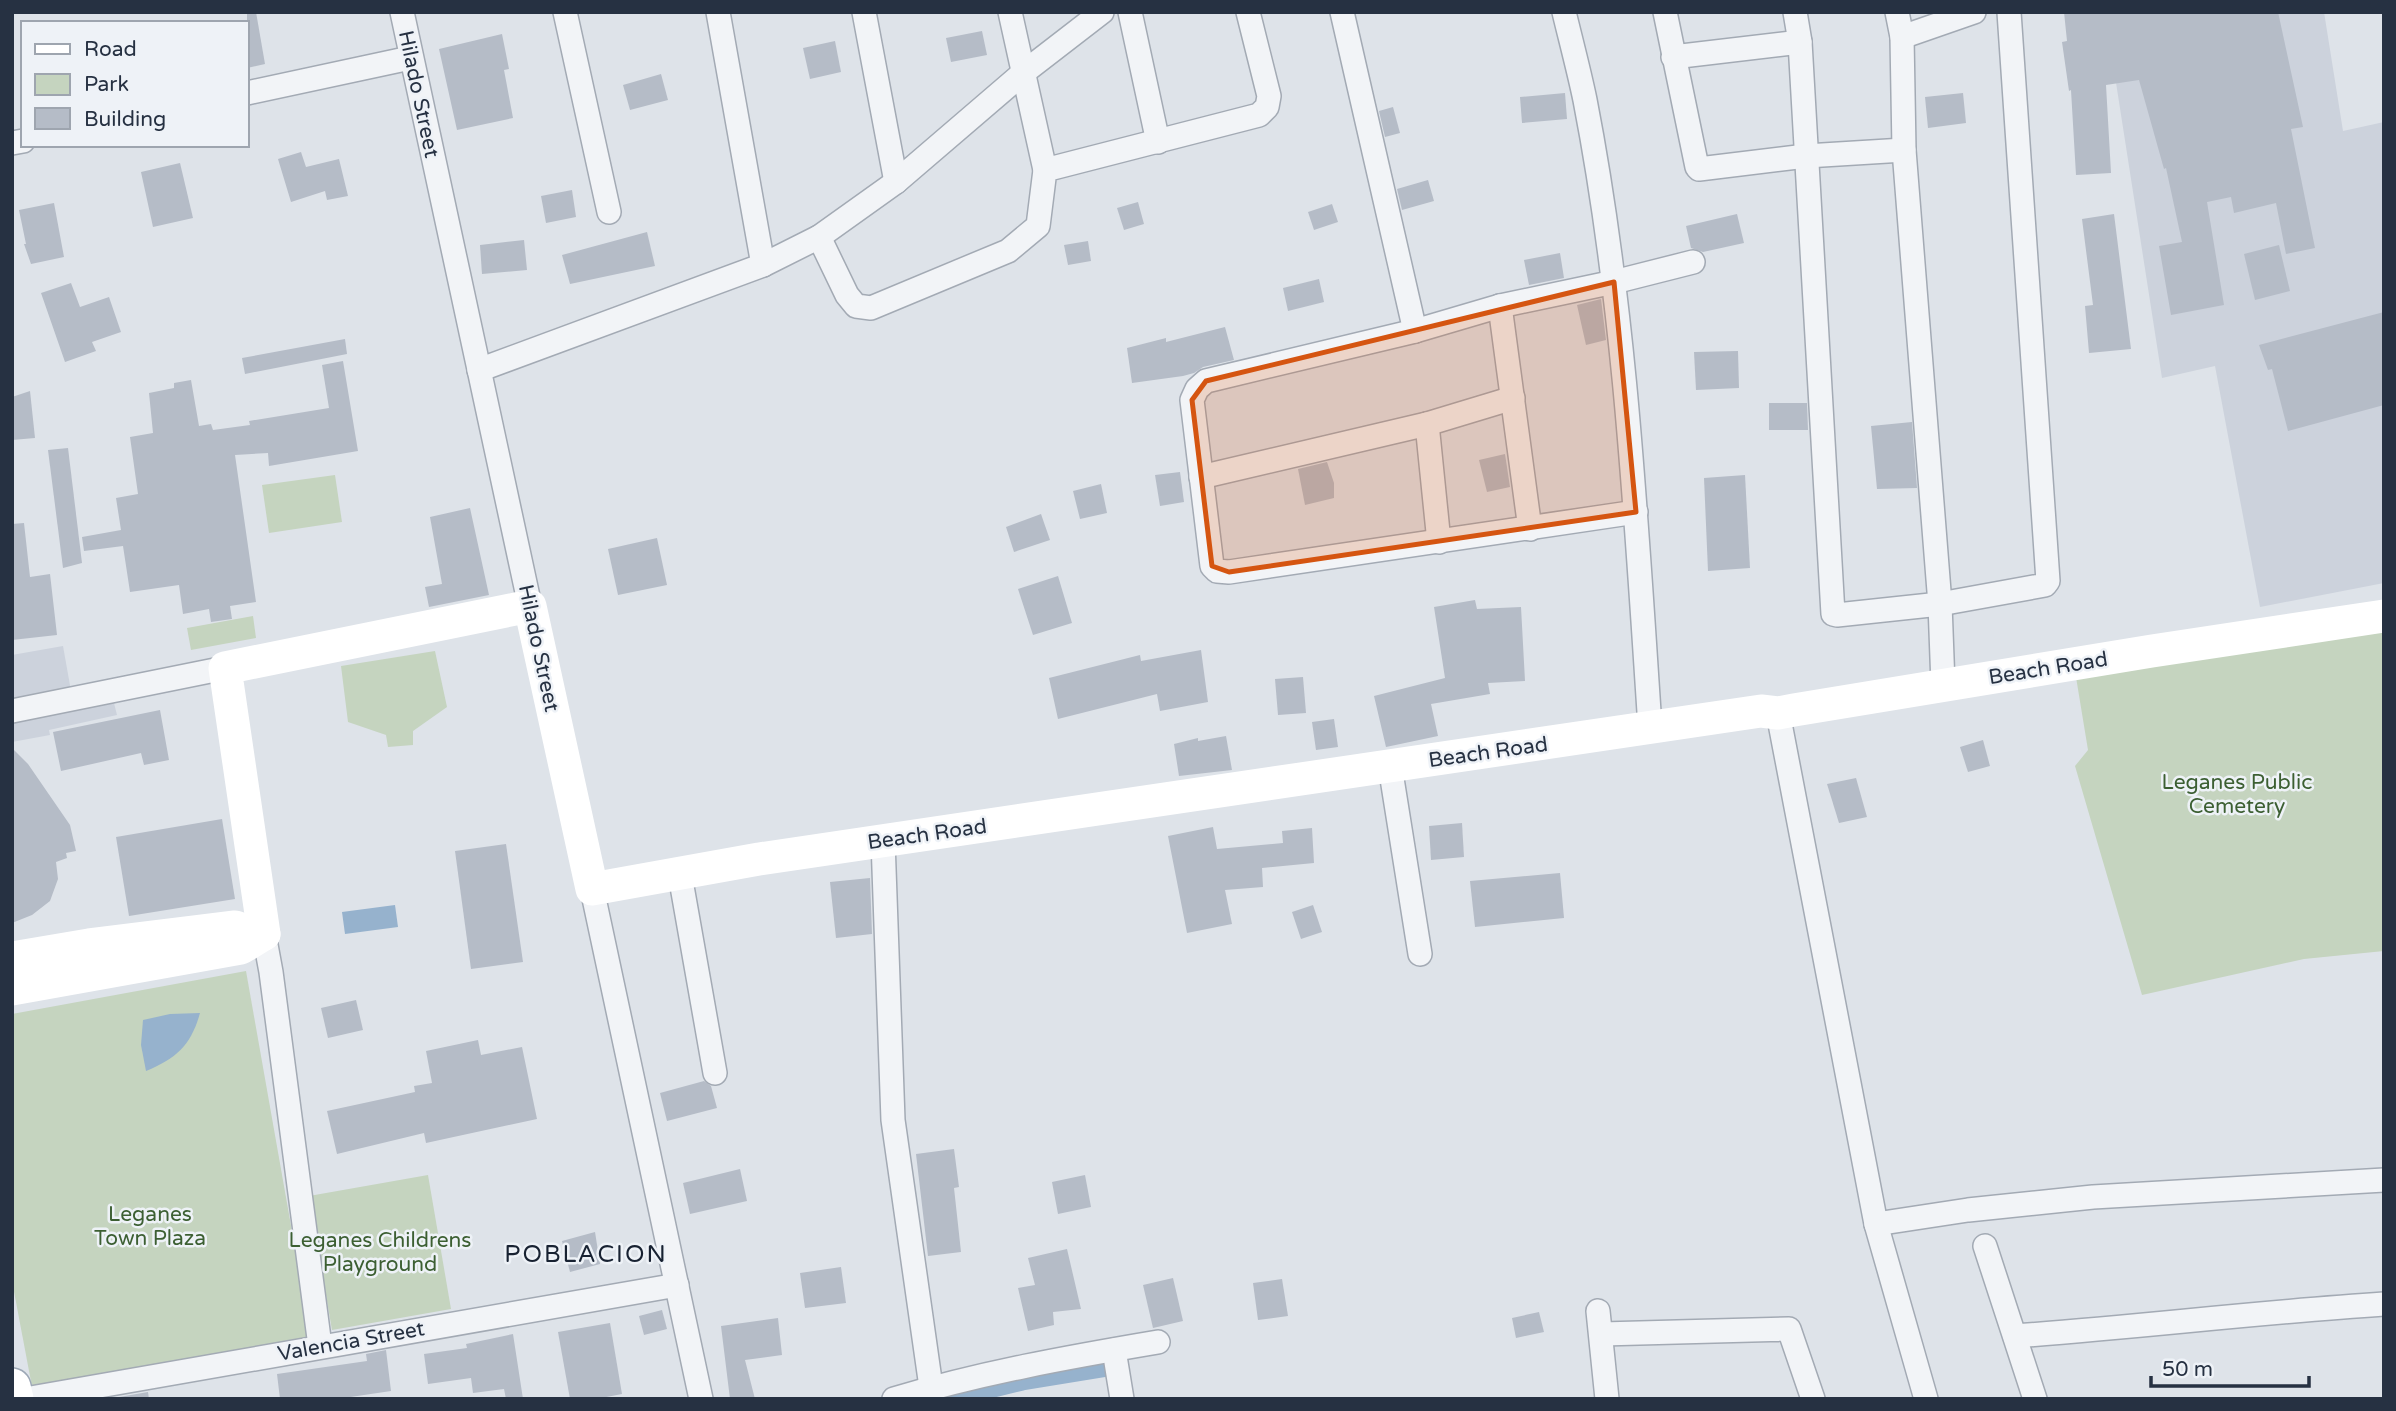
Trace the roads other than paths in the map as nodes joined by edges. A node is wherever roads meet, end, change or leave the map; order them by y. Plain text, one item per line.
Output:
1 (402, 12) edge
2 (565, 12) edge
3 (718, 12) edge
4 (864, 12) edge
5 (1010, 12) edge
6 (1102, 12) edge
7 (1130, 12) edge
8 (1248, 12) edge
9 (1342, 12) edge
10 (1564, 12) edge
11 (1665, 12) edge
12 (1795, 12) edge
13 (1897, 12) edge
14 (1974, 12) edge
15 (2009, 12) edge
16 (1902, 37) junction
17 (1800, 42) junction
18 (1673, 57) junction
19 (410, 58) junction
20 (1023, 73) junction
21 (248, 93) edge
22 (1158, 142) junction
23 (1904, 150) junction
24 (1806, 156) junction
25 (1045, 170) junction
26 (896, 183) junction
27 (609, 212) dead end
28 (819, 237) junction
29 (1693, 262) dead end
30 (763, 265) junction
31 (1614, 282) junction
32 (1500, 306) junction
33 (1415, 331) junction
34 (479, 370) junction
35 (1513, 398) junction
36 (1427, 424) junction
37 (1201, 477) junction
38 (1636, 512) junction
39 (1530, 529) junction
40 (1439, 542) junction
41 (1940, 604) junction
42 (530, 606) junction
43 (2384, 616) edge
44 (225, 668) junction
45 (1943, 685) junction
46 (12, 711) edge
47 (1778, 713) junction
48 (1650, 727) junction
49 (1390, 766) junction
50 (883, 841) junction
51 (680, 875) junction
52 (592, 889) junction
53 (264, 934) junction
54 (1420, 954) dead end
55 (12, 958) edge
56 (12, 989) edge
57 (715, 1073) dead end
58 (2384, 1180) edge
59 (1876, 1224) junction
60 (1985, 1246) dead end
61 (677, 1285) junction
62 (2384, 1304) edge
63 (1598, 1311) dead end
64 (1601, 1334) junction
65 (2015, 1336) junction
66 (1158, 1342) dead end
67 (320, 1346) junction
68 (1114, 1350) junction
69 (12, 1387) edge
70 (931, 1387) junction
71 (15, 1399) edge
72 (25, 1399) edge
73 (701, 1399) edge
74 (894, 1399) edge
75 (1122, 1399) edge
76 (1607, 1399) edge
77 (1813, 1399) edge
78 (1926, 1399) edge
79 (2035, 1399) edge

1 - 19 street, Hilado Street
2 - 27 street
3 - 30 street
4 - 26 street
5 - 20 street
6 - 20 street
7 - 22 street
8 - 22 street
9 - 33 street
10 - 31 street
11 - 18 street
12 - 17 street
13 - 16 street
14 - 16 street
15 - 41 street
16 - 23 street
17 - 18 street
17 - 24 street
18 - 24 street
19 - 21 street
19 - 34 street, Hilado Street
20 - 25 street
20 - 26 street
22 - 25 street
23 - 24 street
23 - 41 street
24 - 41 street
25 - 28 street
26 - 28 street
28 - 30 street
29 - 31 street
30 - 34 street
31 - 32 street
31 - 38 street
32 - 33 street
32 - 35 street
33 - 37 street
34 - 42 street, Hilado Street
35 - 36 street
35 - 39 street
36 - 37 street
36 - 40 street
37 - 40 street
38 - 39 street
38 - 48 street
39 - 40 street
41 - 45 street
42 - 44 main road
42 - 52 main road, Hilado Street
43 - 45 main road, Beach Road
44 - 46 street
44 - 53 main road
45 - 47 main road, Beach Road
47 - 48 main road, Beach Road
47 - 59 street
48 - 49 main road, Beach Road
49 - 50 main road, Beach Road
49 - 54 street
50 - 51 main road, Beach Road
50 - 70 street
51 - 52 main road, Beach Road
51 - 57 street
52 - 61 street, Hilado Street
53 - 55 main road
53 - 56 main road
53 - 67 street
58 - 59 street
59 - 78 street
60 - 65 street
61 - 67 street, Valencia Street
61 - 73 street, Hilado Street
62 - 65 street
63 - 64 street
64 - 76 street
64 - 77 street
65 - 79 street
66 - 68 street
67 - 72 street, Valencia Street
68 - 70 street
68 - 75 street
69 - 71 main road
70 - 74 street

